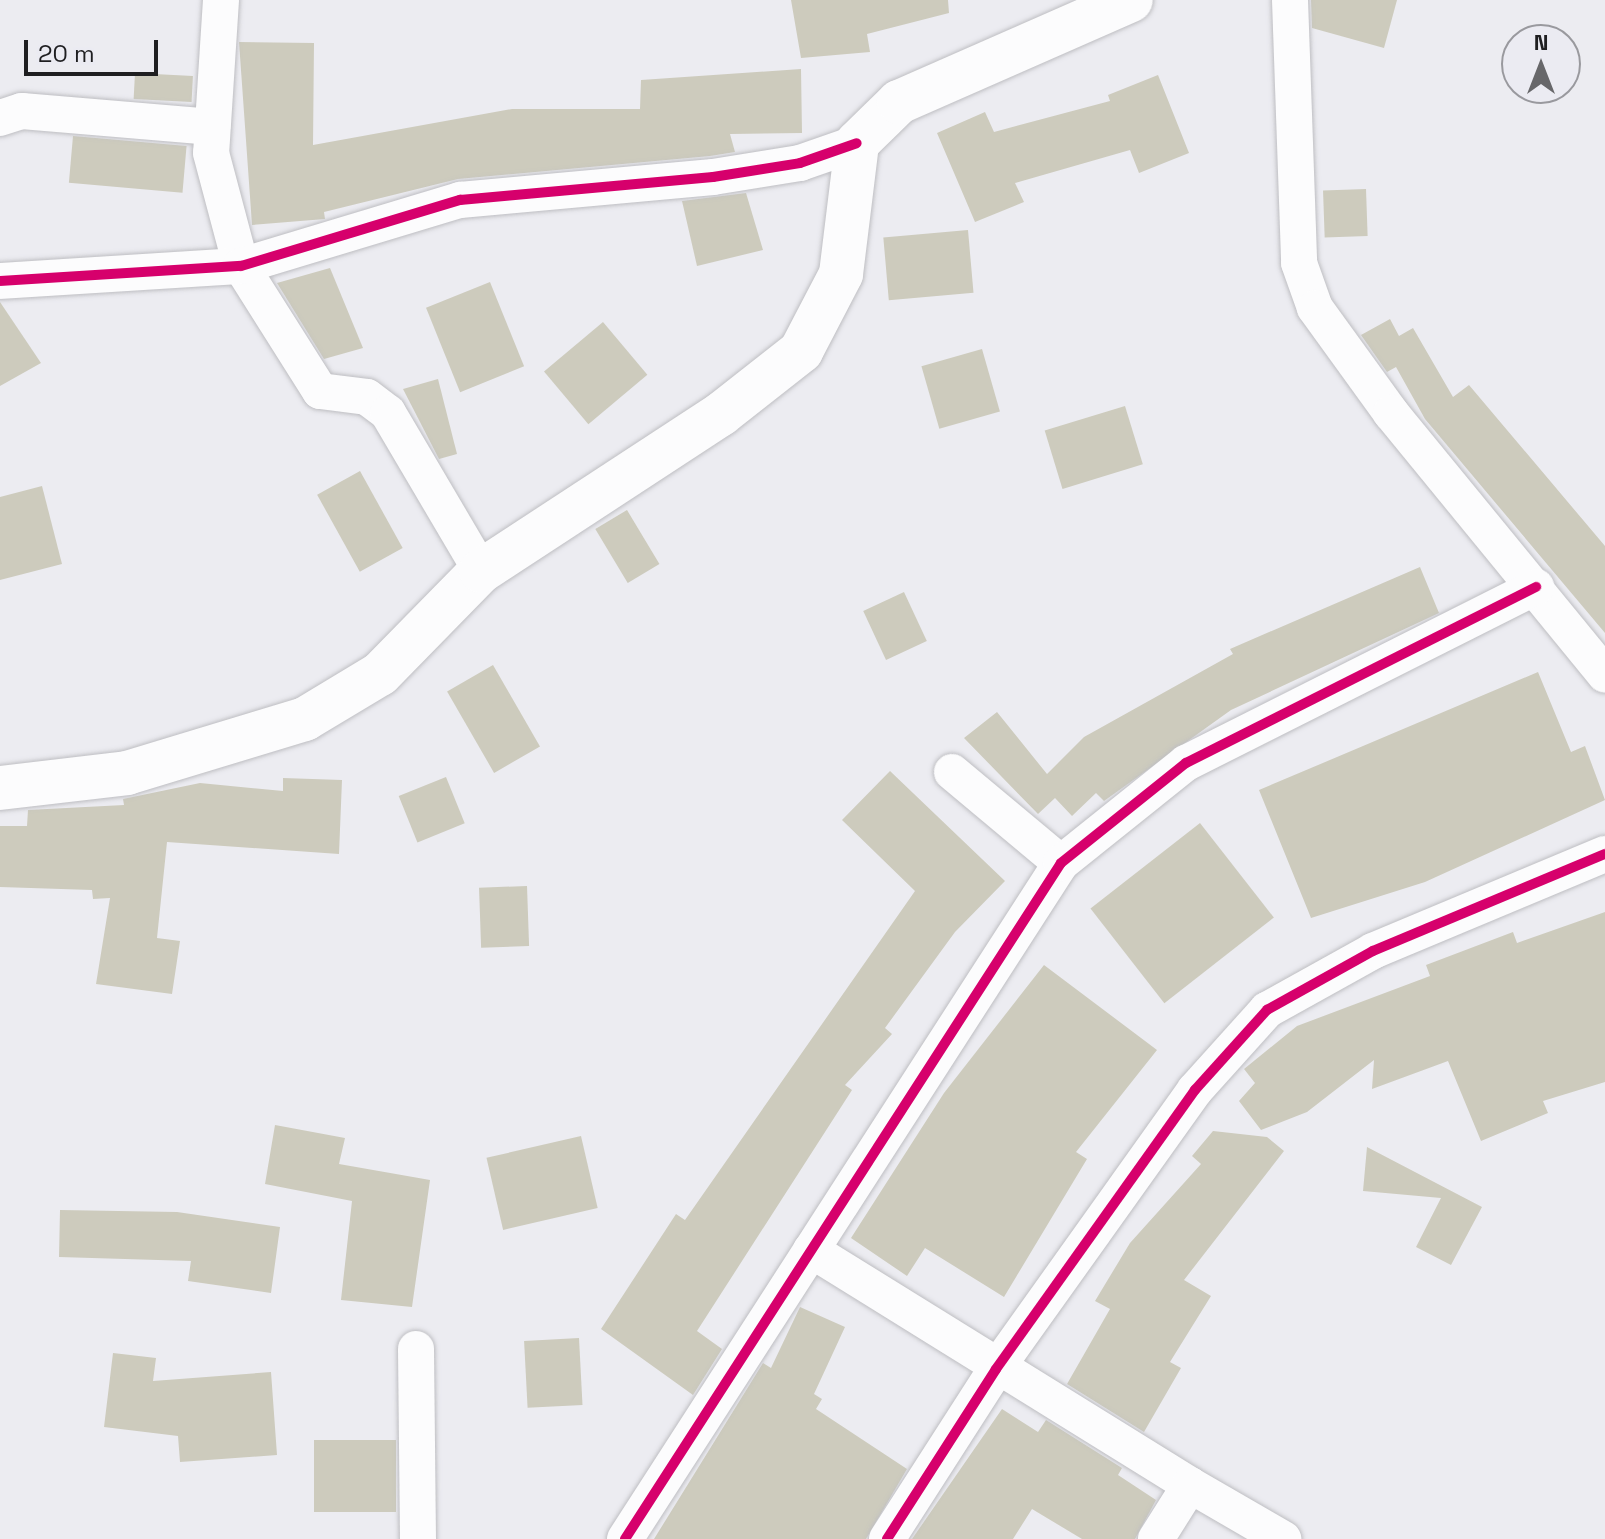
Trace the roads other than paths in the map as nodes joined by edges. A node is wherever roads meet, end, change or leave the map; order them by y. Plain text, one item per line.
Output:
1 (221, 0) edge
2 (1131, 0) edge
3 (1290, 0) edge
4 (0, 118) edge
5 (212, 127) junction
6 (857, 143) junction
7 (241, 266) junction
8 (0, 281) edge
9 (481, 571) junction
10 (1536, 587) junction
11 (1605, 674) edge
12 (952, 772) dead end
13 (0, 788) edge
14 (1605, 854) edge
15 (1061, 863) junction
16 (811, 1250) junction
17 (416, 1349) dead end
18 (996, 1369) junction
19 (1190, 1485) junction
20 (418, 1539) edge
21 (625, 1539) edge
22 (887, 1539) edge
23 (1156, 1539) edge
24 (1283, 1539) edge

1 - 5 street
2 - 6 main road
3 - 10 street
4 - 5 street
5 - 7 street
6 - 7 street
6 - 9 main road
7 - 8 street
7 - 9 street
9 - 13 main road
10 - 11 street
10 - 15 street
12 - 15 street
14 - 18 street
15 - 16 street
16 - 18 street
16 - 21 street
17 - 20 street
18 - 19 street
18 - 22 street
19 - 23 street
19 - 24 street

